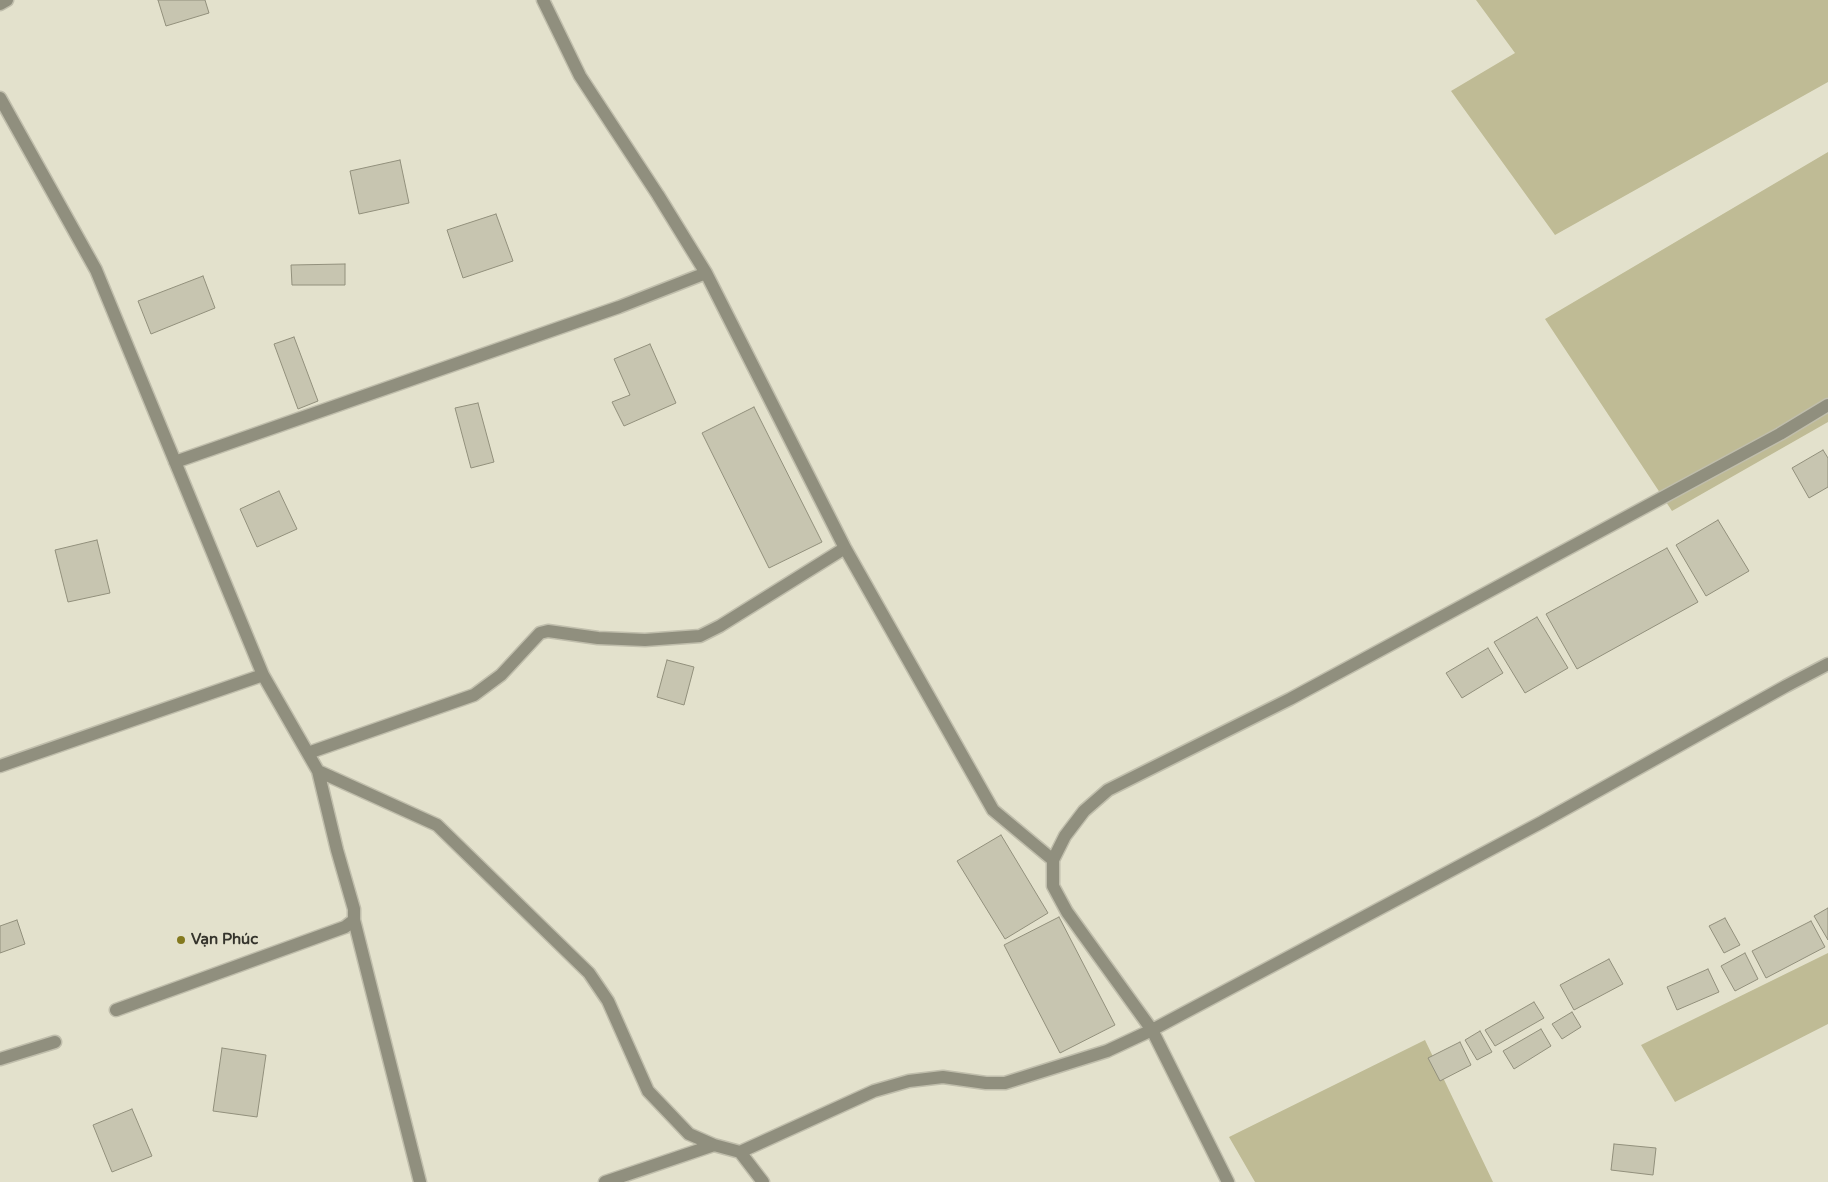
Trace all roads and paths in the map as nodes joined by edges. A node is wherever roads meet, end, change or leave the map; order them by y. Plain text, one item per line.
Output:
1 (7, 0) edge
2 (543, 0) edge
3 (0, 4) edge
4 (0, 98) edge
5 (706, 273) junction
6 (1828, 405) edge
7 (175, 462) junction
8 (845, 548) junction
9 (1828, 664) edge
10 (263, 675) junction
11 (308, 752) junction
12 (0, 766) edge
13 (318, 771) junction
14 (1053, 860) junction
15 (354, 920) junction
16 (116, 1010) dead end
17 (1152, 1030) junction
18 (55, 1042) dead end
19 (0, 1059) edge
20 (714, 1145) junction
21 (740, 1152) junction
22 (420, 1182) edge
23 (605, 1182) edge
24 (763, 1182) edge
25 (1228, 1182) edge

1 - 3 street
2 - 5 street
4 - 7 street
5 - 7 street
5 - 8 street
6 - 14 street
7 - 10 street
8 - 11 street
8 - 14 street
9 - 17 street
10 - 11 street
10 - 12 street
11 - 13 street
13 - 15 street
13 - 20 street
14 - 17 street
15 - 16 street
15 - 22 street
17 - 21 street
17 - 25 street
18 - 19 street
20 - 21 street
20 - 23 street
21 - 24 street

